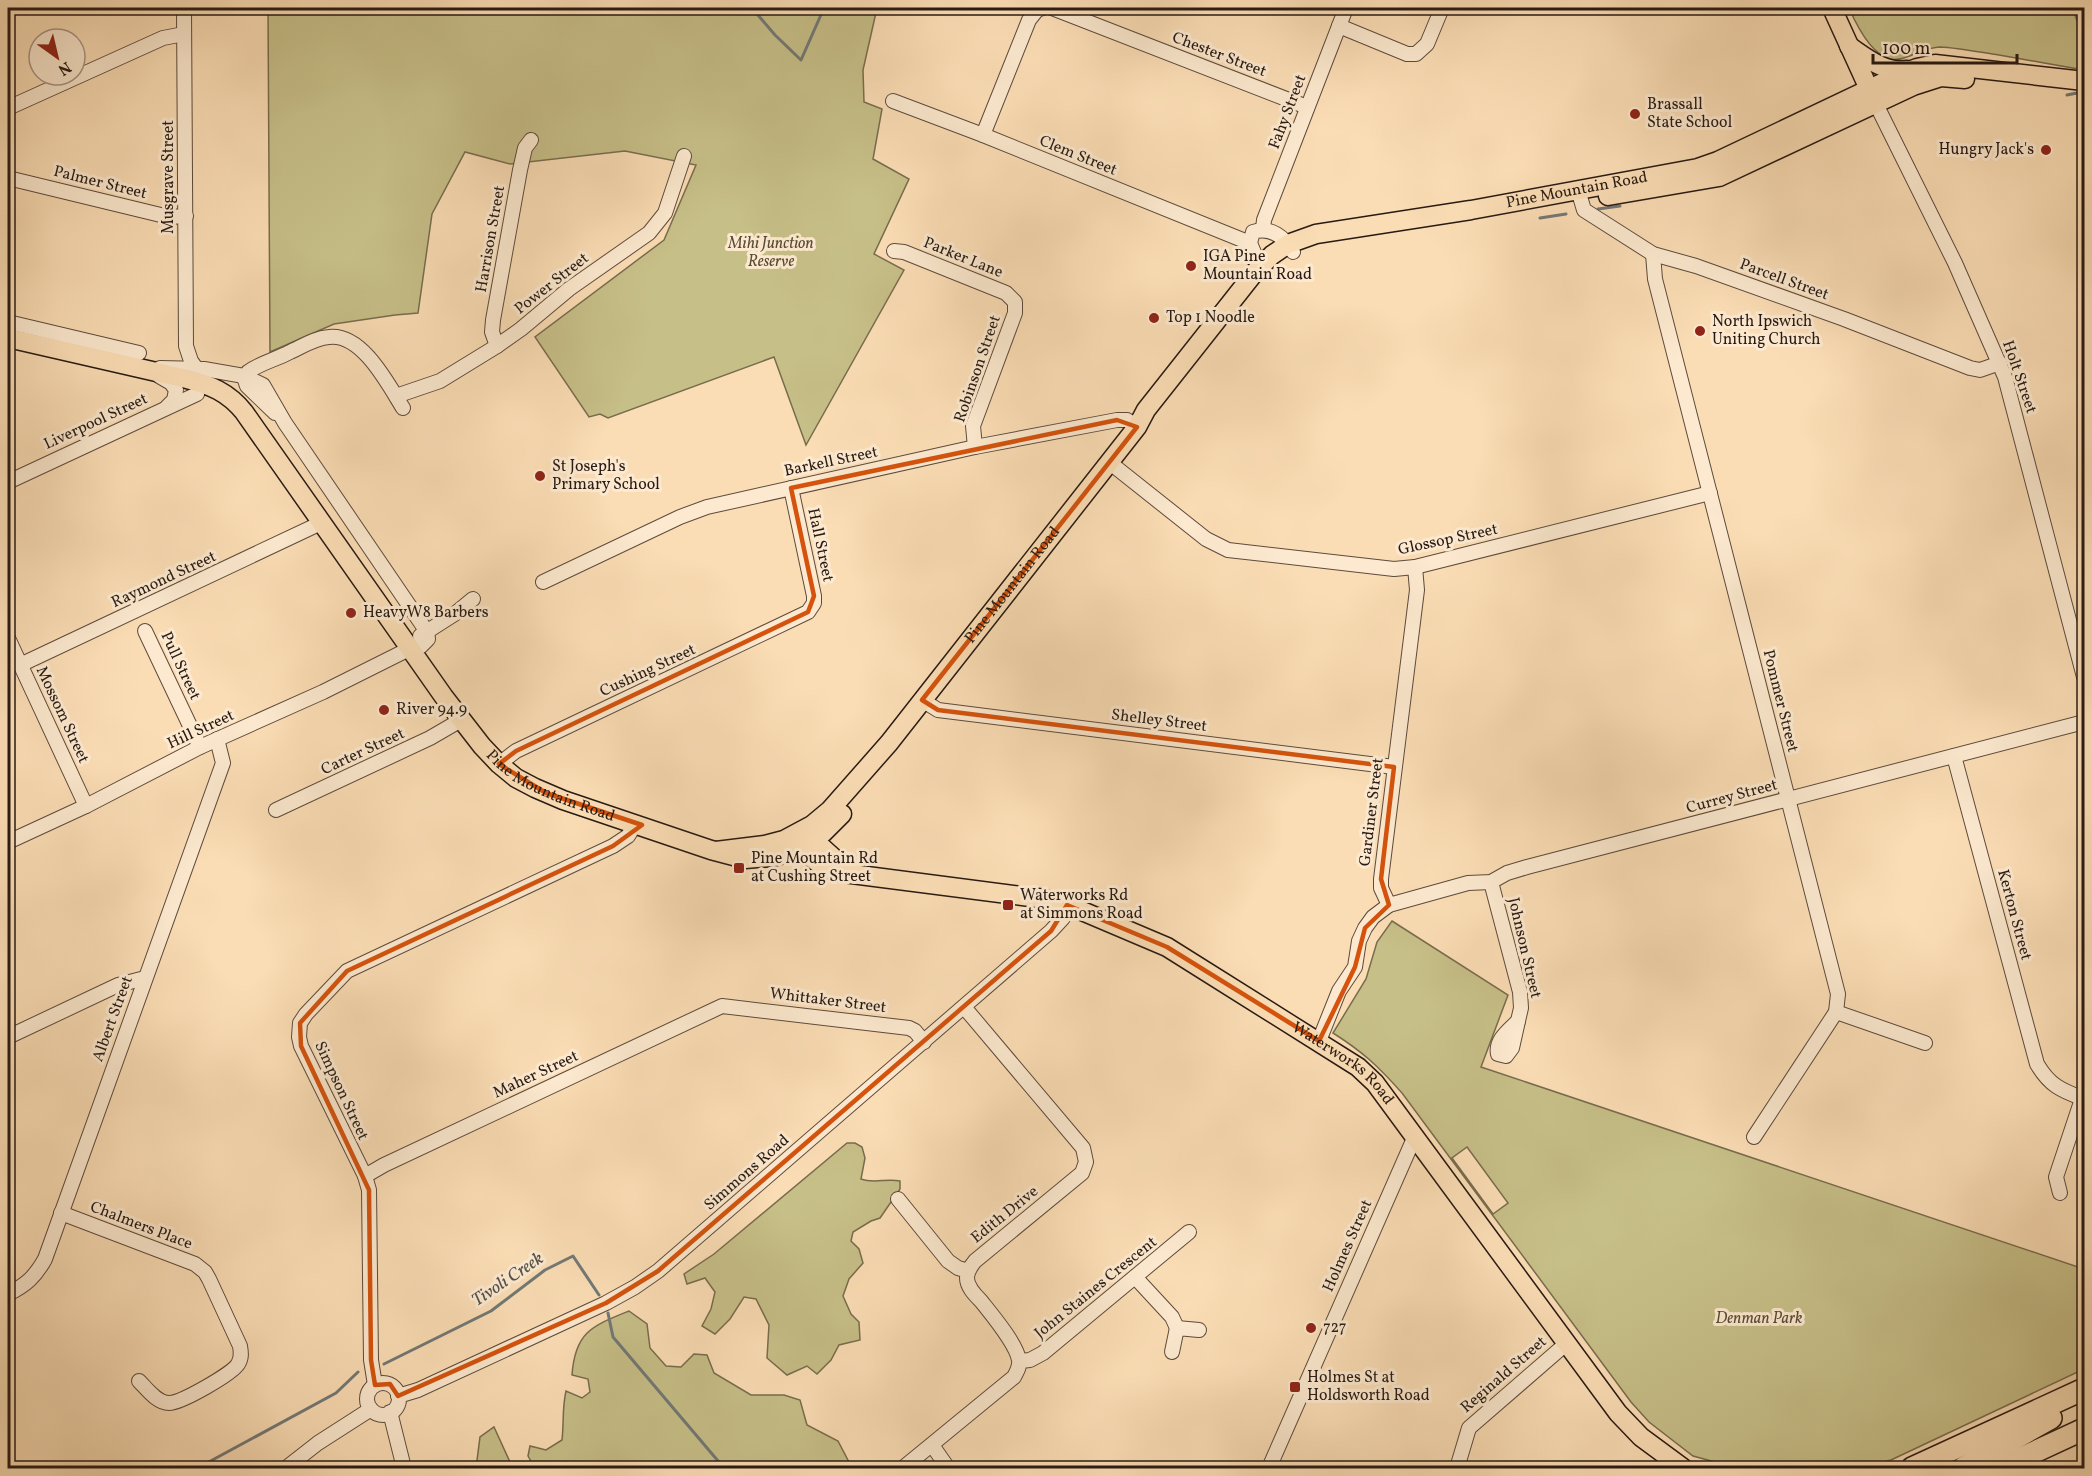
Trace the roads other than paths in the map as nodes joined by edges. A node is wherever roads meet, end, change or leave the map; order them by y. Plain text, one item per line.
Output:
1 (12, 8) edge
2 (184, 8) edge
3 (1042, 8) edge
4 (1052, 8) edge
5 (1346, 8) edge
6 (1442, 8) edge
7 (1832, 8) edge
8 (8, 10) edge
9 (1339, 26) junction
10 (184, 34) junction
11 (1849, 46) junction
12 (1917, 68) junction
13 (2085, 81) edge
14 (2085, 87) edge
15 (1873, 97) junction
16 (893, 101) dead end
17 (1307, 107) junction
18 (8, 108) edge
19 (983, 135) junction
20 (531, 140) dead end
21 (684, 156) dead end
22 (8, 178) edge
23 (1579, 195) junction
24 (186, 216) junction
25 (1263, 229) junction
26 (1290, 248) junction
27 (894, 251) dead end
28 (1653, 254) junction
29 (1259, 260) junction
30 (1015, 302) joint
31 (8, 322) edge
32 (8, 338) edge
33 (497, 345) junction
34 (186, 346) junction
35 (143, 361) junction
36 (271, 362) junction
37 (2000, 363) junction
38 (167, 368) junction
39 (196, 368) junction
40 (246, 376) junction
41 (264, 392) junction
42 (197, 393) dead end
43 (167, 407) junction
44 (244, 411) junction
45 (1137, 427) junction
46 (975, 447) junction
47 (1109, 462) junction
48 (8, 482) edge
49 (791, 488) junction
50 (1710, 493) junction
51 (321, 523) junction
52 (1415, 567) junction
53 (543, 582) dead end
54 (473, 598) dead end
55 (811, 608) joint
56 (145, 631) dead end
57 (427, 633) junction
58 (8, 638) edge
59 (410, 649) junction
60 (20, 665) junction
61 (424, 670) junction
62 (2085, 677) edge
63 (922, 700) junction
64 (461, 720) junction
65 (2085, 722) edge
66 (217, 739) junction
67 (889, 743) junction
68 (200, 747) junction
69 (1954, 756) junction
70 (499, 764) junction
71 (1394, 767) junction
72 (1788, 799) junction
73 (86, 806) junction
74 (846, 809) junction
75 (276, 810) dead end
76 (636, 823) junction
77 (805, 838) junction
78 (8, 842) edge
79 (838, 862) junction
80 (857, 875) junction
81 (1491, 882) junction
82 (1068, 905) junction
83 (1389, 905) junction
84 (146, 978) junction
85 (722, 1006) joint
86 (964, 1007) junction
87 (1836, 1012) junction
88 (1518, 1021) dead end
89 (8, 1037) edge
90 (924, 1041) junction
91 (1318, 1041) junction
92 (1925, 1043) dead end
93 (2084, 1099) edge
94 (1415, 1136) junction
95 (1754, 1137) dead end
96 (365, 1176) junction
97 (2060, 1193) dead end
98 (898, 1199) dead end
99 (61, 1213) junction
100 (1189, 1232) dead end
101 (968, 1271) junction
102 (1135, 1277) junction
103 (8, 1294) edge
104 (1177, 1328) junction
105 (1198, 1330) dead end
106 (1566, 1343) junction
107 (1172, 1352) dead end
108 (1020, 1361) junction
109 (374, 1380) junction
110 (139, 1381) dead end
111 (2085, 1389) edge
112 (398, 1396) junction
113 (2085, 1402) edge
114 (371, 1409) junction
115 (390, 1412) junction
116 (2085, 1429) edge
117 (932, 1445) junction
118 (286, 1468) edge
119 (404, 1468) edge
120 (903, 1468) edge
121 (948, 1468) edge
122 (1269, 1468) edge
123 (1457, 1468) edge
124 (1683, 1468) edge
125 (1912, 1468) edge
126 (1963, 1468) edge
127 (2000, 1468) edge

1 - 8 street
2 - 10 street, Musgrave Street
3 - 19 street
4 - 17 street, Chester Street
5 - 9 street, Fahy Street
6 - 9 street
7 - 11 main road
9 - 17 street, Fahy Street
10 - 18 street
10 - 24 street, Musgrave Street
11 - 12 main road
11 - 15 main road
12 - 13 main road, Pine Mountain Road
12 - 15 main road, Pine Mountain Road
14 - 15 main road, Pine Mountain Road
15 - 23 main road, Pine Mountain Road
15 - 37 street, Holt Street
16 - 19 street, Clem Street
17 - 25 street, Fahy Street
19 - 29 street, Clem Street
20 - 33 street, Harrison Street
21 - 33 street, Power Street
22 - 24 street, Palmer Street
23 - 26 main road, Pine Mountain Road
23 - 28 street, Parcell Street
24 - 34 street, Musgrave Street
25 - 26 street
25 - 29 street
26 - 29 main road, Pine Mountain Road
27 - 30 street, Parker Lane
28 - 37 street, Parcell Street
28 - 50 street, Pommer Street
29 - 45 main road, Pine Mountain Road
30 - 46 street, Robinson Street
31 - 35 street, Pine Mountain Road
32 - 35 main road, Pine Mountain Road
33 - 36 street, Power Street
34 - 38 street
34 - 39 street, Musgrave Street
35 - 38 street, Pine Mountain Road
35 - 43 street, Liverpool Street
35 - 44 main road, Pine Mountain Road
36 - 40 street
36 - 41 street
37 - 62 street, Holt Street
38 - 39 street, Pine Mountain Road
39 - 40 street, Pine Mountain Road
40 - 41 street
41 - 44 street
41 - 57 street
42 - 43 street, Liverpool Street
43 - 48 street, Liverpool Street
44 - 51 main road, Pine Mountain Road
45 - 46 street, Barkell Street
45 - 47 main road, Pine Mountain Road
46 - 49 street, Barkell Street
47 - 52 street, Glossop Street
47 - 63 main road, Pine Mountain Road
49 - 53 street, Barkell Street
49 - 55 street, Hall Street
50 - 52 street, Glossop Street
50 - 72 street, Pommer Street
51 - 59 main road, Pine Mountain Road
51 - 60 street, Raymond Street
52 - 71 street, Gardiner Street
54 - 57 street
55 - 70 street, Cushing Street
56 - 68 street, Pull Street
57 - 59 street
57 - 61 street
58 - 60 street, Mossom Street
59 - 61 main road, Pine Mountain Road
59 - 66 street, Hill Street
60 - 73 street, Mossom Street
61 - 64 main road, Pine Mountain Road
63 - 67 main road, Pine Mountain Road
63 - 71 street, Shelley Street
64 - 70 main road, Pine Mountain Road
64 - 75 street, Carter Street
65 - 69 street, Currey Street
66 - 68 street, Hill Street
66 - 84 street, Albert Street
67 - 74 main road, Pine Mountain Road
67 - 77 main road, Pine Mountain Road
68 - 73 street, Hill Street
69 - 72 street, Currey Street
69 - 93 street, Kerton Street
70 - 76 main road, Pine Mountain Road
71 - 83 street, Gardiner Street
72 - 81 street, Currey Street
72 - 87 street, Pommer Street
73 - 78 street, Hill Street
74 - 77 main road, Pine Mountain Road
74 - 79 main road
76 - 77 main road, Pine Mountain Road
76 - 96 street, Simpson Street
77 - 79 main road, Waterworks Road
77 - 80 main road, Waterworks Road
79 - 80 main road, Waterworks Road
80 - 82 main road, Waterworks Road
81 - 83 street, Currey Street
81 - 88 street, Johnson Street
82 - 86 street, Simmons Road
82 - 91 main road, Waterworks Road
83 - 91 street
84 - 89 street
84 - 99 street, Albert Street
85 - 90 street, Whittaker Street
85 - 96 street, Maher Street
86 - 90 street, Simmons Road
86 - 101 street, Edith Drive
87 - 92 street
87 - 95 street
90 - 112 street, Simmons Road
91 - 94 main road, Waterworks Road
93 - 97 street
94 - 106 main road, Waterworks Road
94 - 122 street, Holmes Street
96 - 109 street, Simpson Street
98 - 101 street
99 - 103 street, Albert Street
99 - 110 street, Chalmers Place
100 - 102 street, John Staines Crescent
101 - 108 street
102 - 104 street
102 - 108 street, John Staines Crescent
104 - 105 street
104 - 107 street
106 - 123 street, Reginald Street
106 - 124 main road, Waterworks Road
108 - 117 street
109 - 112 street
109 - 114 street
111 - 125 highway
112 - 115 street
113 - 126 highway
114 - 115 street
114 - 118 street
115 - 119 street
116 - 127 highway
117 - 120 street
117 - 121 street

